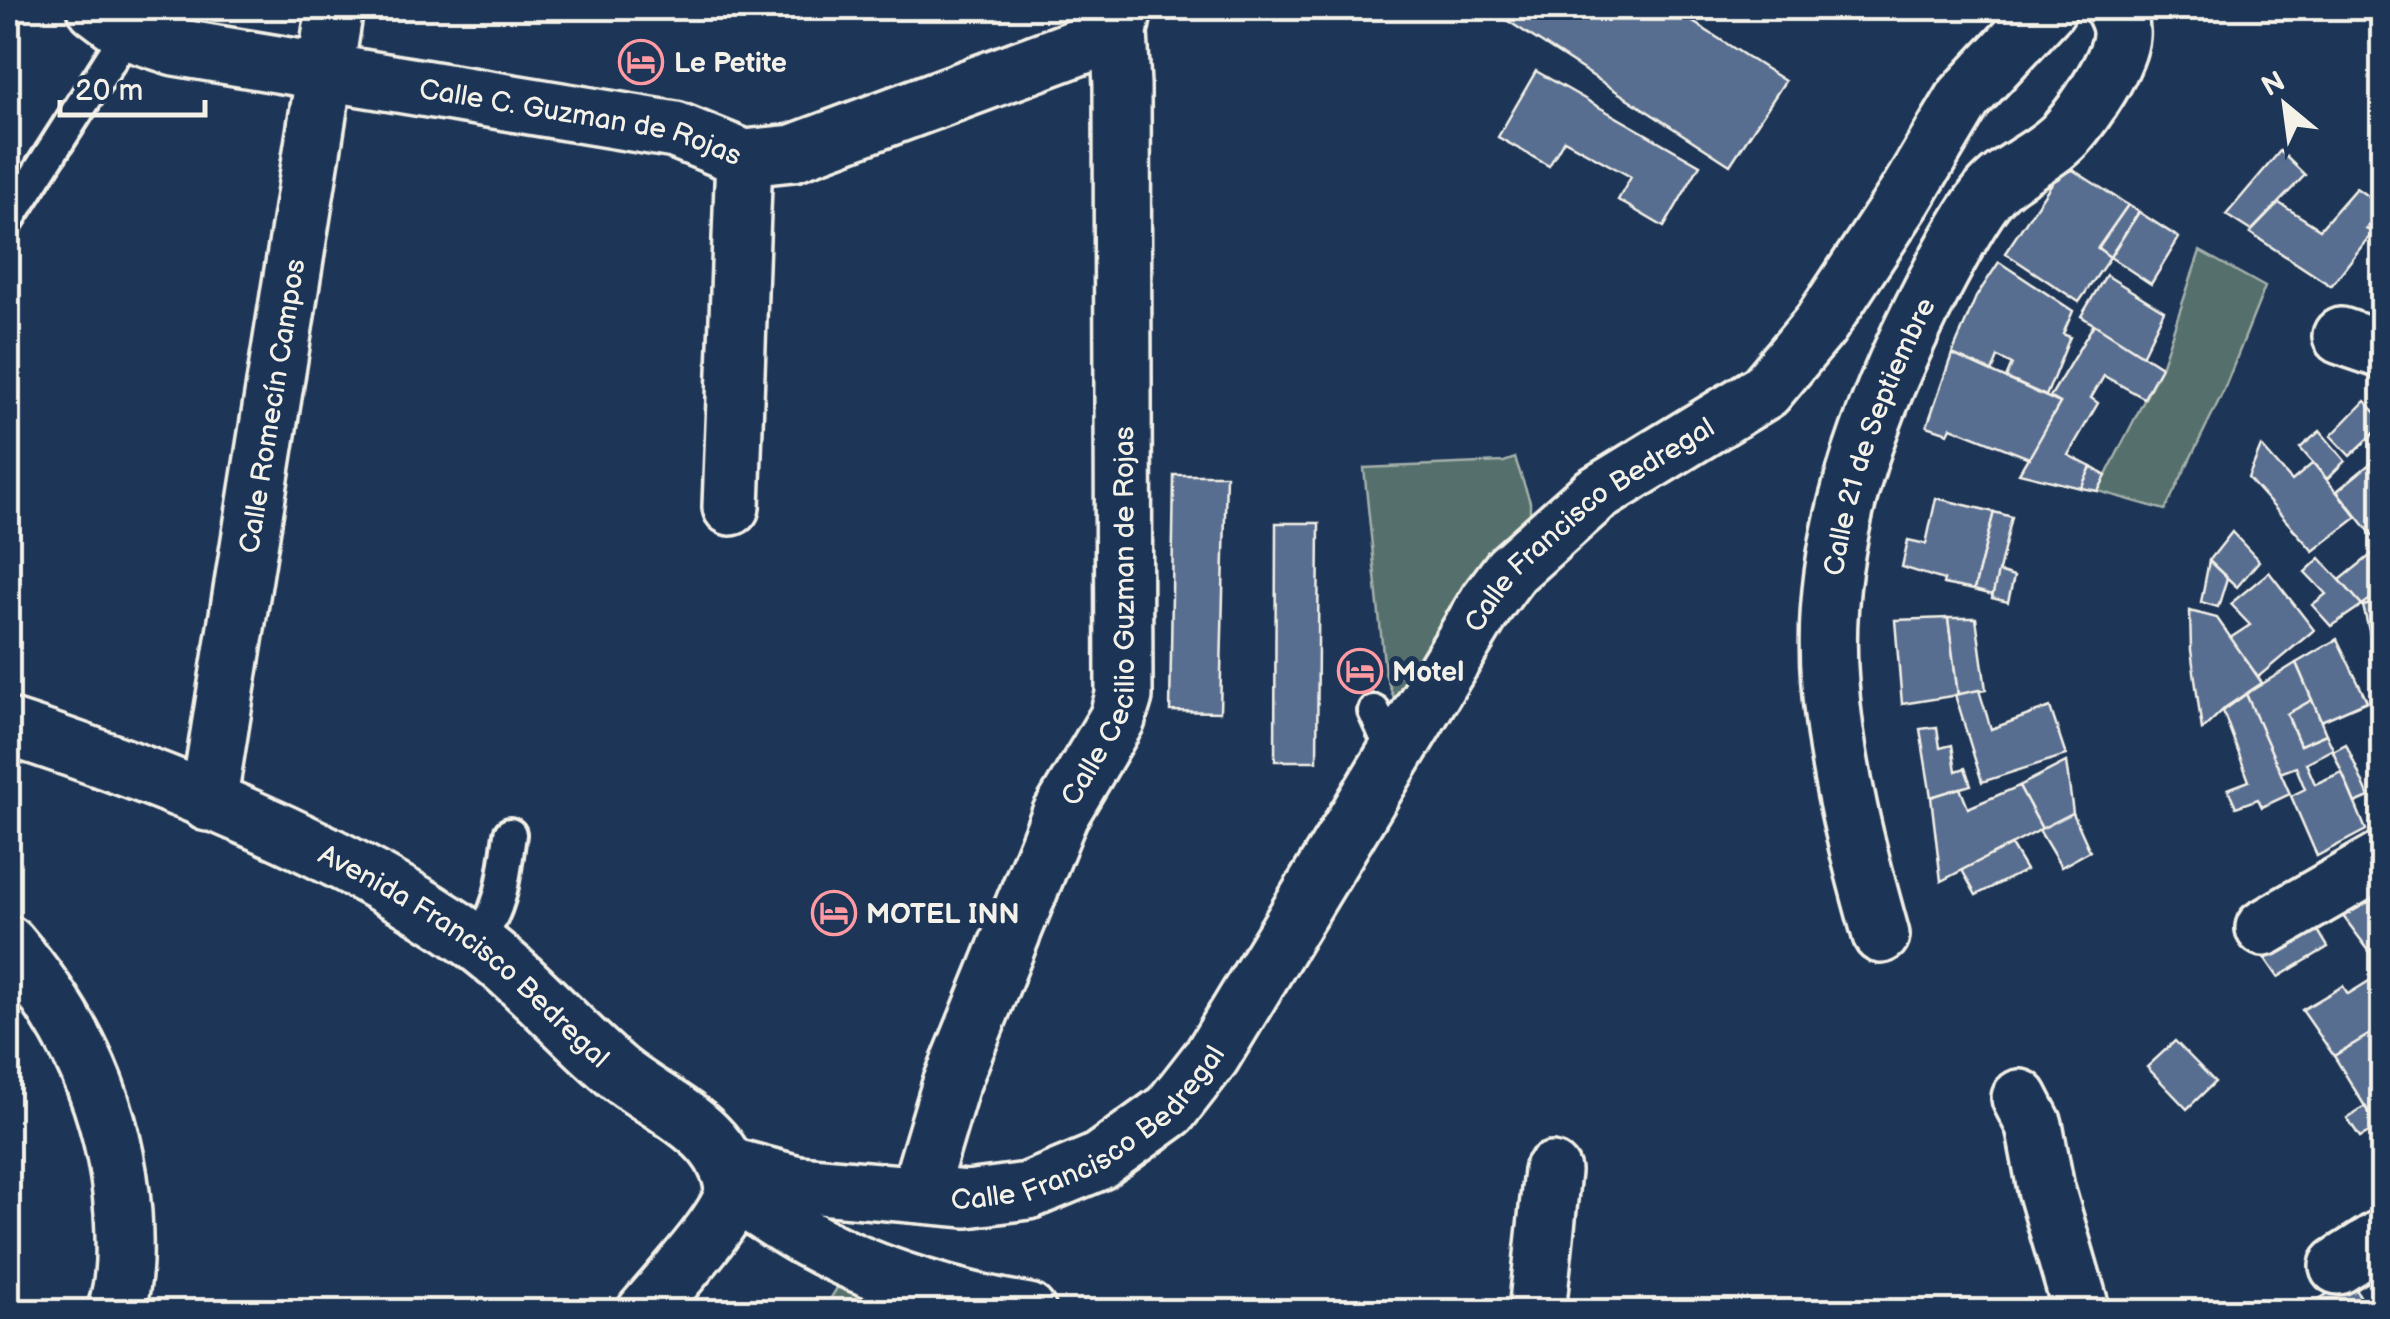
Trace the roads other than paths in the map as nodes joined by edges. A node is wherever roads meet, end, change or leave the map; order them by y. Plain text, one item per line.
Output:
1 (334, 8) edge
2 (2048, 8) edge
3 (2113, 8) edge
4 (112, 20) edge
5 (1122, 20) edge
6 (324, 72) junction
7 (744, 158) junction
8 (8, 220) edge
9 (731, 507) dead end
10 (8, 727) edge
11 (208, 803) junction
12 (510, 834) dead end
13 (2382, 860) edge
14 (2264, 928) dead end
15 (1881, 935) dead end
16 (476, 943) junction
17 (8, 944) edge
18 (2020, 1098) dead end
19 (1552, 1171) dead end
20 (730, 1179) junction
21 (918, 1194) junction
22 (114, 1312) edge
23 (645, 1312) edge
24 (1028, 1312) edge
25 (1537, 1312) edge
26 (2082, 1312) edge

1 - 6 street, Calle Romecín Campos
2 - 21 street, Calle Francisco Bedregal
3 - 15 street, Calle 21 de Septiembre
4 - 6 street, Calle C. Guzman de Rojas
4 - 8 lane
5 - 7 street, Calle C. Guzman de Rojas
5 - 21 street, Calle Cecilio Guzman de Rojas
6 - 7 street, Calle C. Guzman de Rojas
6 - 11 street, Calle Romecín Campos
7 - 9 street
10 - 11 street, Avenida Francisco Bedregal
11 - 16 street, Avenida Francisco Bedregal
12 - 16 lane
13 - 14 street
16 - 20 street, Avenida Francisco Bedregal
17 - 22 street
18 - 26 street
19 - 25 street
20 - 21 street, Calle Francisco Bedregal
20 - 23 street
20 - 24 street, Avenida Francisco Bedregal

